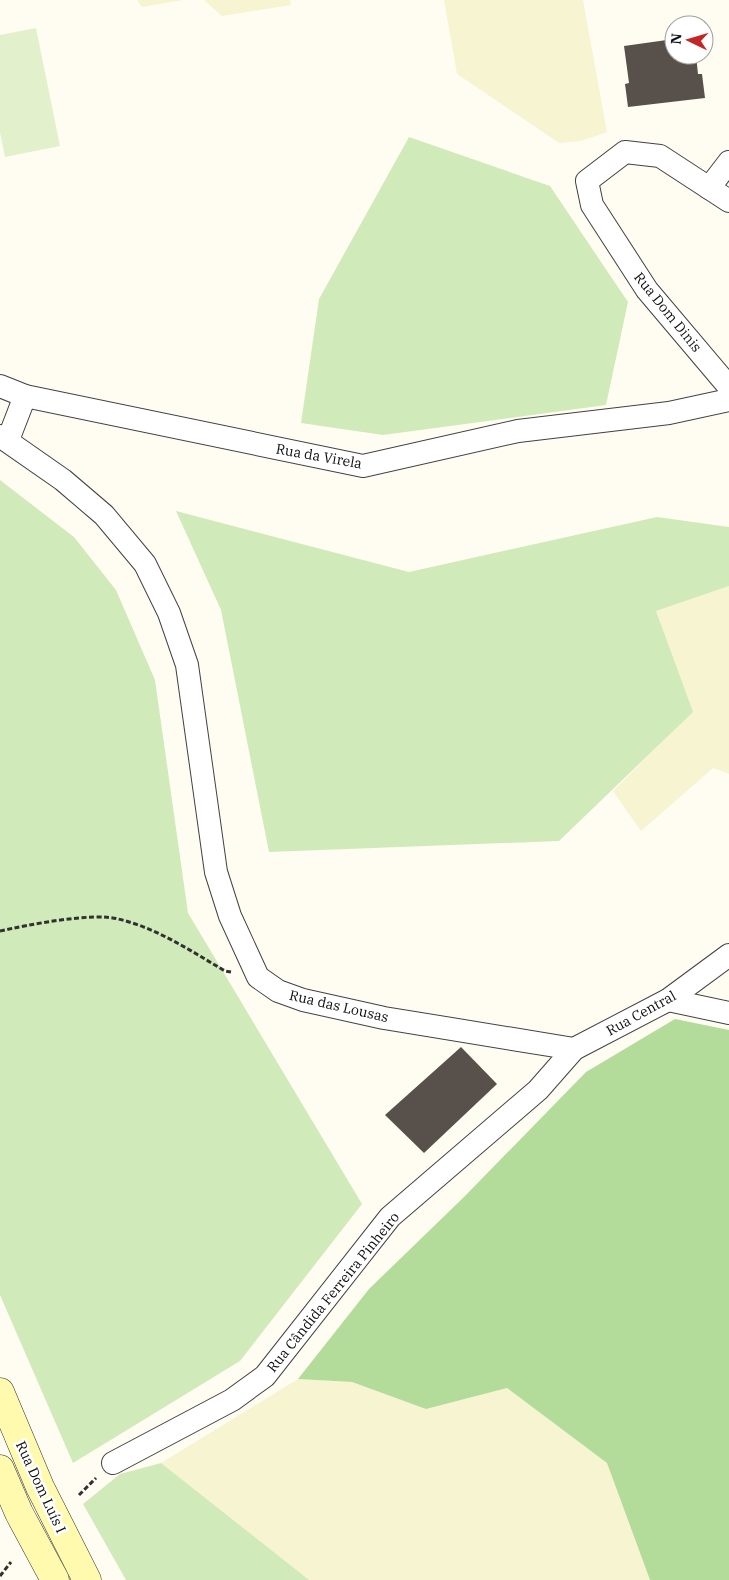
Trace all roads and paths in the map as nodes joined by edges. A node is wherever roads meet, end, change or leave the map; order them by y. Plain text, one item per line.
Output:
1 (729, 162) edge
2 (710, 188) junction
3 (729, 201) edge
4 (0, 386) edge
5 (729, 386) edge
6 (25, 396) junction
7 (729, 400) edge
8 (4, 438) edge
9 (0, 931) edge
10 (729, 955) edge
11 (258, 977) junction
12 (668, 1000) junction
13 (729, 1013) edge
14 (574, 1049) junction
15 (0, 1392) edge
16 (113, 1463) dead end
17 (0, 1468) edge
18 (10, 1562) dead end
19 (0, 1576) edge
20 (55, 1580) edge
21 (87, 1580) edge

1 - 2 street
2 - 3 street
2 - 5 street, Rua Dom Dinis
4 - 6 street, Rua da Virela
6 - 7 street, Rua da Virela
6 - 8 street
8 - 11 street
9 - 11 path
10 - 12 street, Rua Central
11 - 14 street, Rua das Lousas
12 - 13 street
12 - 14 street, Rua Central
14 - 16 street, Rua Cândida Ferreira Pinheiro
15 - 21 main road, Rua Dom Luís I
17 - 20 main road, Rua Dom Luís I
18 - 19 path

